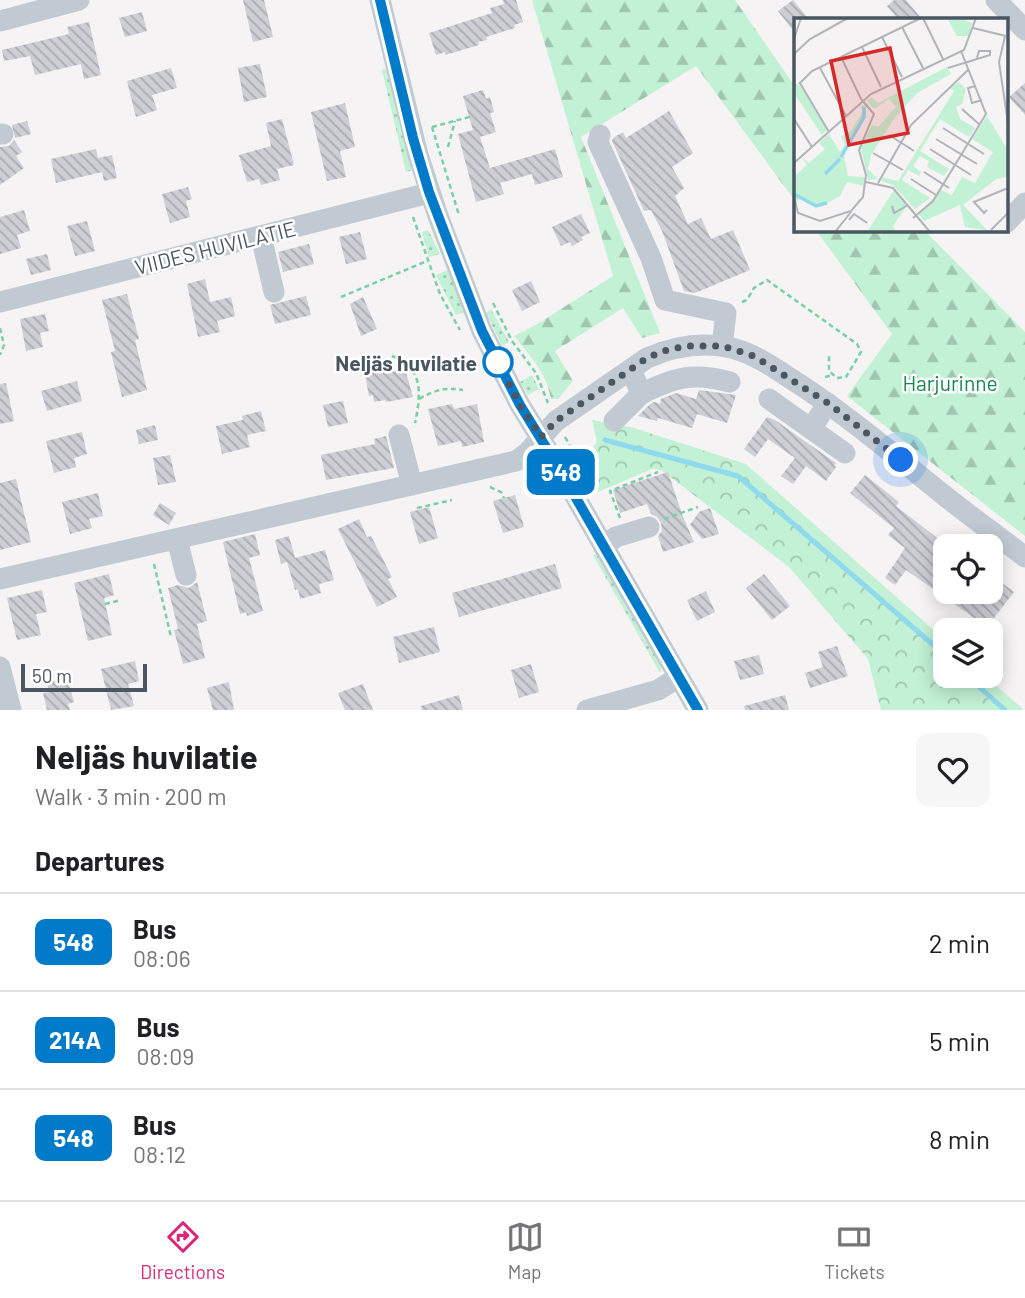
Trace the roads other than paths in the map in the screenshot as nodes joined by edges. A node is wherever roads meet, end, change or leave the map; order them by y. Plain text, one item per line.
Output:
1 (79, 0) edge
2 (380, 0) edge
3 (997, 0) edge
4 (36, 5) edge
5 (0, 21) edge
6 (1025, 30) edge
7 (600, 135) dead end
8 (429, 192) junction
9 (1025, 203) edge
10 (1007, 222) edge
11 (261, 236) junction
12 (274, 292) dead end
13 (0, 302) edge
14 (722, 346) junction
15 (631, 369) junction
16 (730, 382) dead end
17 (641, 394) junction
18 (769, 399) dead end
19 (828, 403) junction
20 (614, 421) dead end
21 (811, 429) junction
22 (541, 437) junction
23 (400, 439) road end
24 (845, 453) dead end
25 (412, 485) junction
26 (649, 527) road end
27 (603, 546) junction
28 (1025, 557) edge
29 (0, 579) edge
30 (0, 667) edge
31 (679, 677) junction
32 (11, 710) edge
33 (587, 710) edge
34 (698, 710) edge

1 - 4 street
2 - 8 street
3 - 6 street
4 - 5 street
7 - 14 street
8 - 11 street, VIIDES HUVILATIE
8 - 22 street
9 - 10 street
11 - 12 street
11 - 13 street, VIIDES HUVILATIE
14 - 15 street
14 - 19 street
15 - 17 street
15 - 22 street
16 - 17 street
17 - 20 street
18 - 21 street
19 - 21 street
19 - 28 street
21 - 24 street
22 - 25 street
22 - 27 street
23 - 25 street
25 - 29 street
26 - 27 street
27 - 31 street
30 - 32 street
31 - 33 street
31 - 34 street

